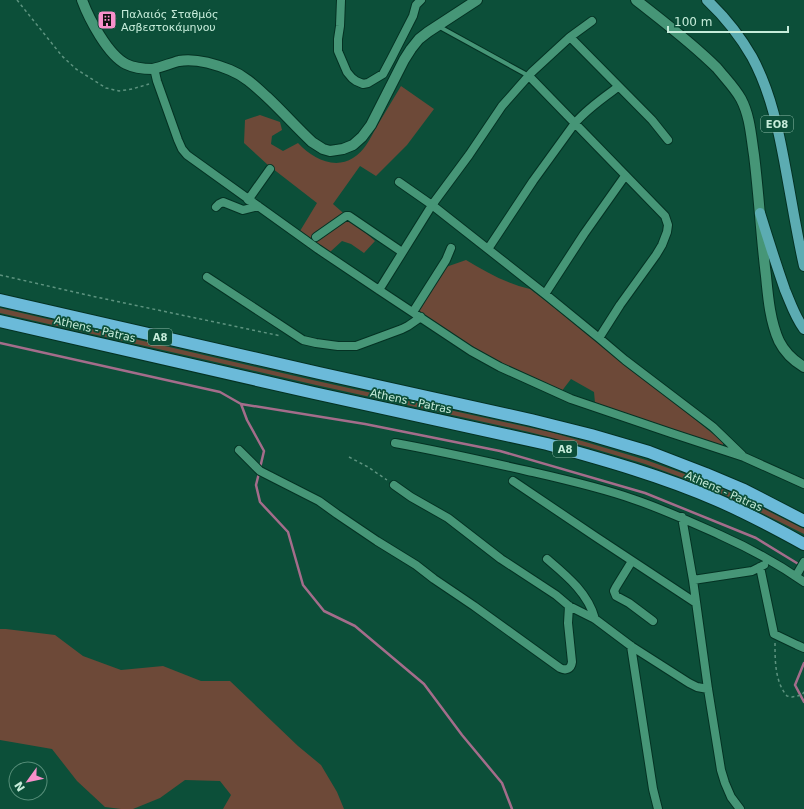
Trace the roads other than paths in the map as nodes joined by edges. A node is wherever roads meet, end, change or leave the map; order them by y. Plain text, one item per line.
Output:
1 (82, 0) edge
2 (341, 0) edge
3 (421, 0) edge
4 (477, 0) edge
5 (636, 0) edge
6 (707, 0) edge
7 (592, 21) dead end
8 (438, 25) junction
9 (570, 37) junction
10 (154, 68) junction
11 (529, 76) junction
12 (618, 87) junction
13 (575, 123) junction
14 (668, 140) dead end
15 (270, 169) dead end
16 (625, 176) junction
17 (398, 182) dead end
18 (248, 200) junction
19 (432, 205) junction
20 (258, 206) junction
21 (216, 207) dead end
22 (760, 213) junction
23 (316, 237) dead end
24 (451, 248) dead end
25 (488, 249) junction
26 (402, 252) junction
27 (804, 266) edge
28 (207, 277) dead end
29 (379, 290) junction
30 (545, 294) junction
31 (0, 300) edge
32 (413, 312) junction
33 (421, 317) junction
34 (0, 321) edge
35 (804, 329) edge
36 (599, 338) junction
37 (804, 366) edge
38 (395, 443) dead end
39 (239, 450) dead end
40 (744, 457) junction
41 (513, 481) dead end
42 (804, 484) edge
43 (394, 485) road end
44 (682, 517) junction
45 (804, 521) edge
46 (804, 544) edge
47 (547, 559) dead end
48 (632, 561) junction
49 (773, 562) junction
50 (804, 562) edge
51 (760, 567) junction
52 (796, 576) junction
53 (693, 580) junction
54 (804, 582) edge
55 (696, 603) junction
56 (569, 606) junction
57 (595, 620) junction
58 (653, 621) dead end
59 (631, 646) junction
60 (804, 648) edge
61 (708, 689) junction
62 (658, 809) edge
63 (740, 809) edge

1 - 10 street
2 - 3 street
4 - 8 street
5 - 22 street
6 - 27 main road, ΕΟ8
7 - 9 street
8 - 10 street
8 - 11 lane
9 - 11 street
9 - 12 street
10 - 18 street
11 - 13 street
11 - 19 street
12 - 13 street
12 - 14 street
13 - 16 street
13 - 25 street
15 - 18 street
16 - 30 street
16 - 36 street
17 - 19 street
18 - 20 street
19 - 25 street
19 - 26 street
20 - 21 street
20 - 29 street
22 - 35 main road
22 - 37 street
23 - 26 street
24 - 32 street
25 - 30 street
26 - 29 street
28 - 33 street
29 - 32 street
30 - 36 street
31 - 45 highway, Athens - Patras / Α8
32 - 33 street
33 - 40 street
34 - 46 highway, Athens - Patras / Α8
36 - 40 street
38 - 44 street
39 - 56 street
40 - 42 street
41 - 48 street
43 - 56 street
44 - 49 street
44 - 53 street
47 - 57 street
48 - 55 street
48 - 58 street
49 - 51 street
49 - 52 street
50 - 52 street
51 - 53 street
51 - 60 street
52 - 54 street
53 - 55 street
55 - 61 street
56 - 57 street
57 - 59 street
59 - 61 street
59 - 62 street
61 - 63 street

